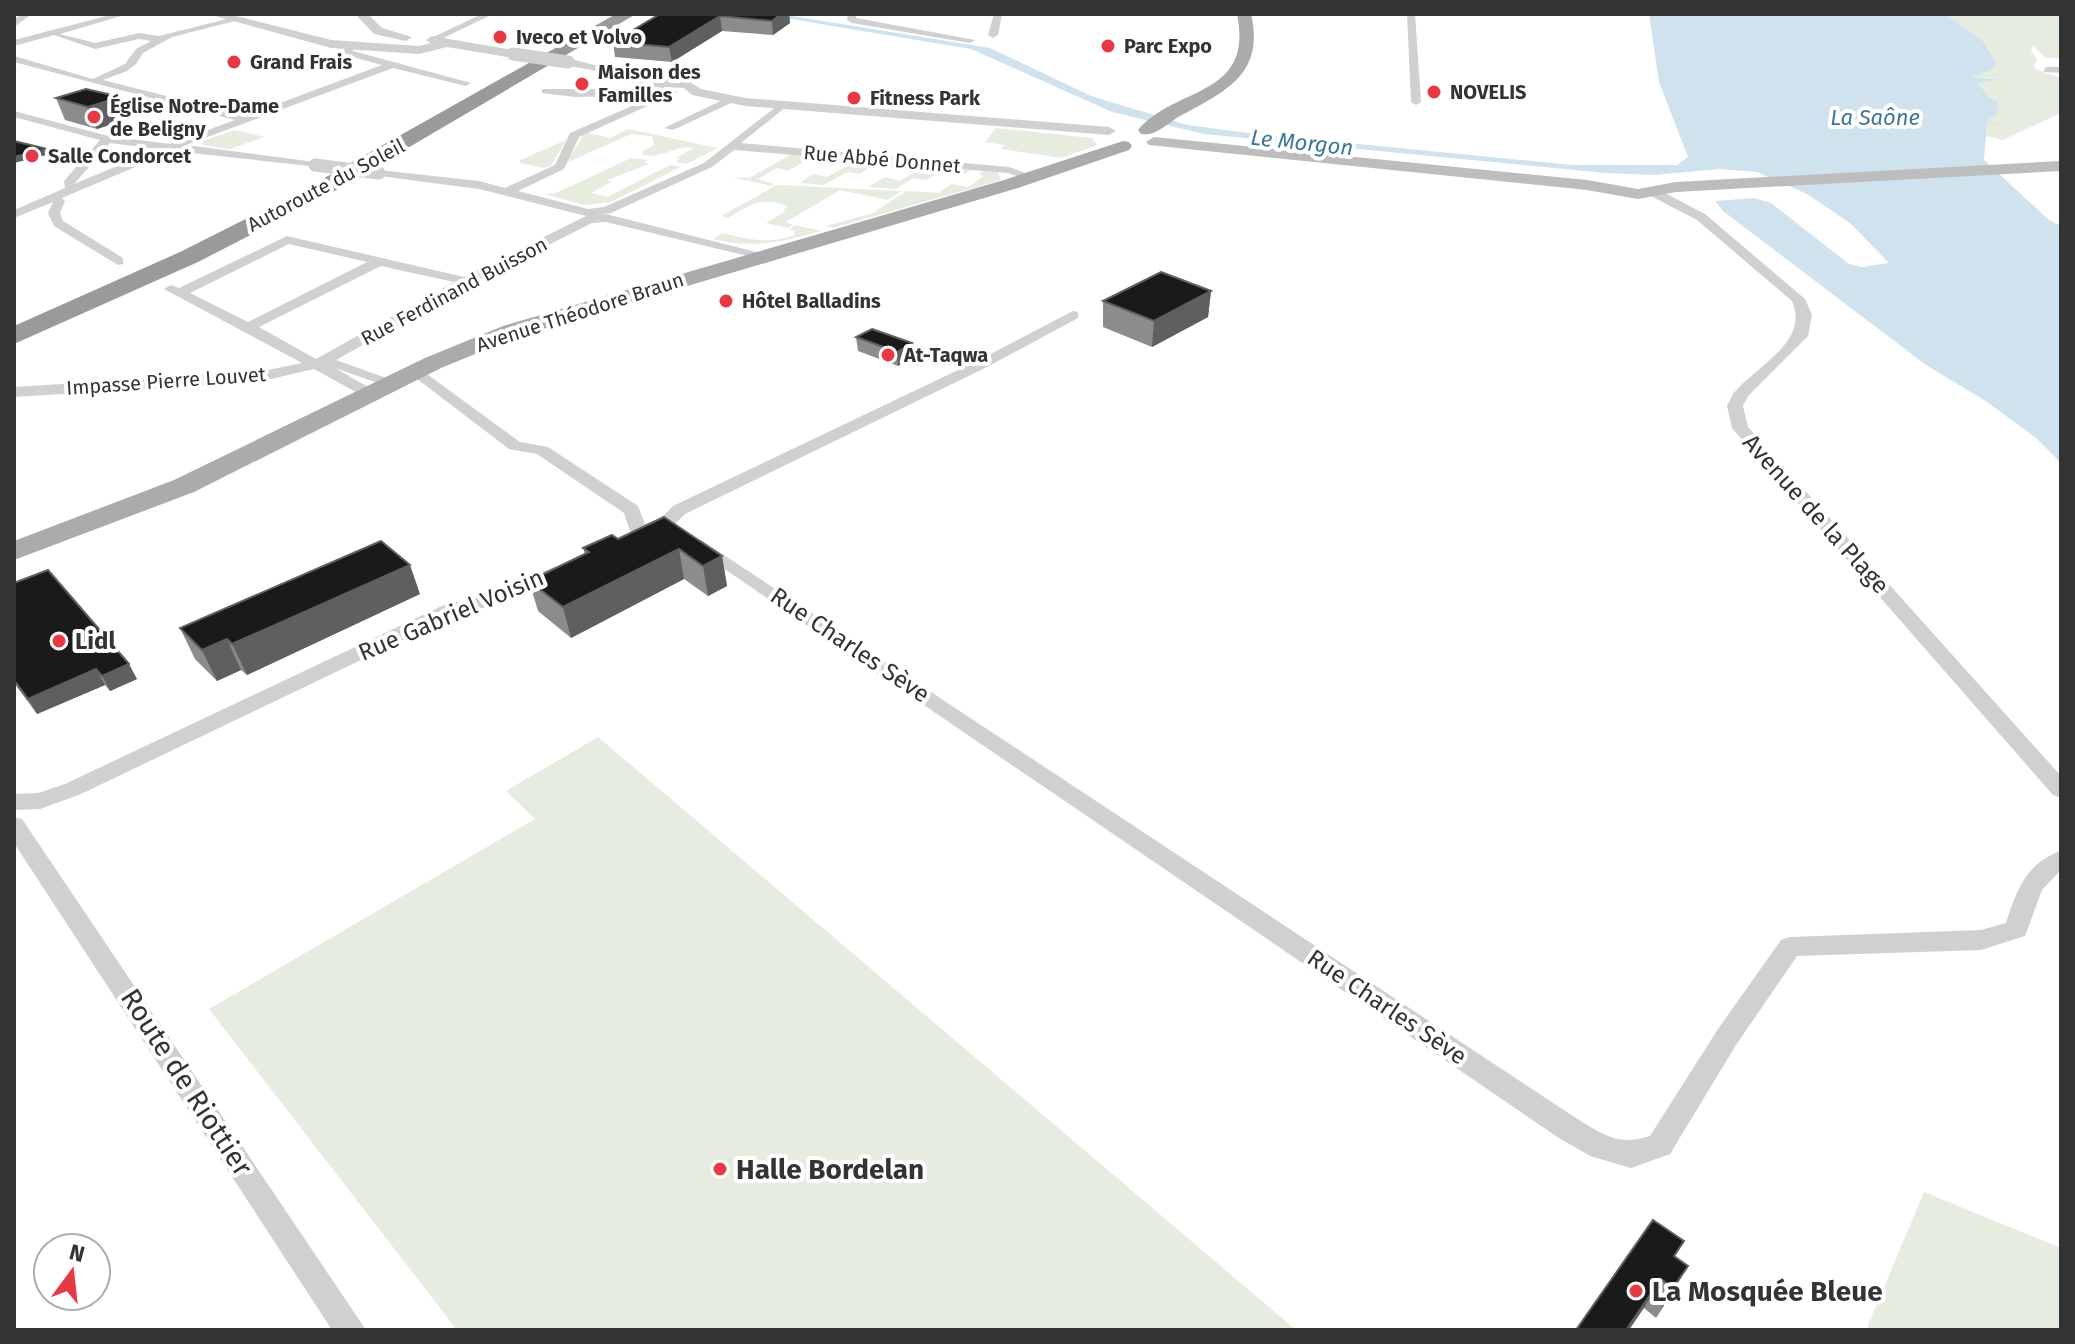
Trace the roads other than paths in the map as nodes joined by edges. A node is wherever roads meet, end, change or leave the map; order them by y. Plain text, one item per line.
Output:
1 (28, 14) edge
2 (124, 14) edge
3 (214, 14) edge
4 (361, 14) edge
5 (489, 14) edge
6 (612, 14) edge
7 (628, 14) edge
8 (852, 14) edge
9 (998, 14) edge
10 (1244, 14) edge
11 (1411, 14) edge
12 (232, 19) junction
13 (14, 24) edge
14 (97, 25) dead end
15 (124, 32) junction
16 (993, 35) dead end
17 (58, 36) dead end
18 (139, 36) junction
19 (158, 39) junction
20 (970, 40) dead end
21 (435, 42) junction
22 (14, 43) edge
23 (85, 43) junction
24 (349, 48) junction
25 (14, 59) edge
26 (392, 65) junction
27 (2046, 70) dead end
28 (2061, 70) edge
29 (94, 79) junction
30 (466, 83) dead end
31 (674, 89) junction
32 (546, 91) dead end
33 (729, 100) junction
34 (1416, 102) dead end
35 (782, 105) junction
36 (14, 114) edge
37 (245, 119) junction
38 (669, 128) dead end
39 (1137, 131) junction
40 (107, 139) junction
41 (174, 146) junction
42 (732, 146) junction
43 (2061, 166) edge
44 (1028, 176) junction
45 (73, 187) junction
46 (1635, 187) junction
47 (507, 192) junction
48 (50, 202) junction
49 (1687, 209) junction
50 (14, 214) edge
51 (606, 214) junction
52 (589, 216) junction
53 (743, 257) junction
54 (382, 260) junction
55 (118, 261) dead end
56 (466, 281) junction
57 (1073, 315) dead end
58 (14, 323) edge
59 (248, 327) junction
60 (14, 336) edge
61 (318, 364) junction
62 (384, 384) junction
63 (14, 392) edge
64 (667, 522) junction
65 (14, 548) edge
66 (573, 563) edge
67 (2061, 790) edge
68 (21, 814) edge
69 (2061, 860) edge
70 (350, 1330) edge

1 - 13 street
2 - 22 street
3 - 12 street
4 - 21 street
5 - 21 street
6 - 58 highway, Autoroute du Soleil
7 - 60 highway, Autoroute du Soleil
8 - 20 street
9 - 16 street
10 - 39 main road, Avenue Théodore Braun
11 - 34 street
12 - 19 street
12 - 24 street
14 - 15 street
15 - 18 street
15 - 23 street
17 - 23 street
18 - 19 street
18 - 23 street
19 - 29 street
21 - 24 street
21 - 31 street, bridge
24 - 26 street
25 - 29 street
26 - 30 street
26 - 37 street
27 - 28 street
29 - 37 street
31 - 32 street
31 - 33 street
31 - 47 street
33 - 35 street
33 - 38 street
35 - 39 street
35 - 42 street
36 - 40 street
37 - 41 street
39 - 44 main road, Avenue Théodore Braun
39 - 46 main road
40 - 41 street
40 - 45 street
41 - 45 street
41 - 47 street, bridge
42 - 44 street, Rue Abbé Donnet
42 - 51 street
43 - 46 main road
44 - 53 main road, Avenue Théodore Braun
44 - 53 main road, Avenue Théodore Braun
45 - 48 street
46 - 49 street, Avenue de la Plage
46 - 49 street, Avenue de la Plage
47 - 52 street
48 - 50 street
48 - 55 street
49 - 67 street, Avenue de la Plage
51 - 52 street
51 - 53 street
52 - 56 street, Rue Ferdinand Buisson
53 - 62 main road, Avenue Théodore Braun
53 - 62 main road, Avenue Théodore Braun
54 - 56 street
54 - 59 street
54 - 59 street
56 - 61 street, Rue Ferdinand Buisson
57 - 64 street
59 - 61 street
61 - 62 street
61 - 62 street
61 - 63 street, Impasse Pierre Louvet
62 - 64 street
62 - 65 main road, Avenue Théodore Braun
64 - 69 street, Rue Charles Sève
66 - 68 street, Rue Gabriel Voisin
68 - 70 street, Route de Riottier

